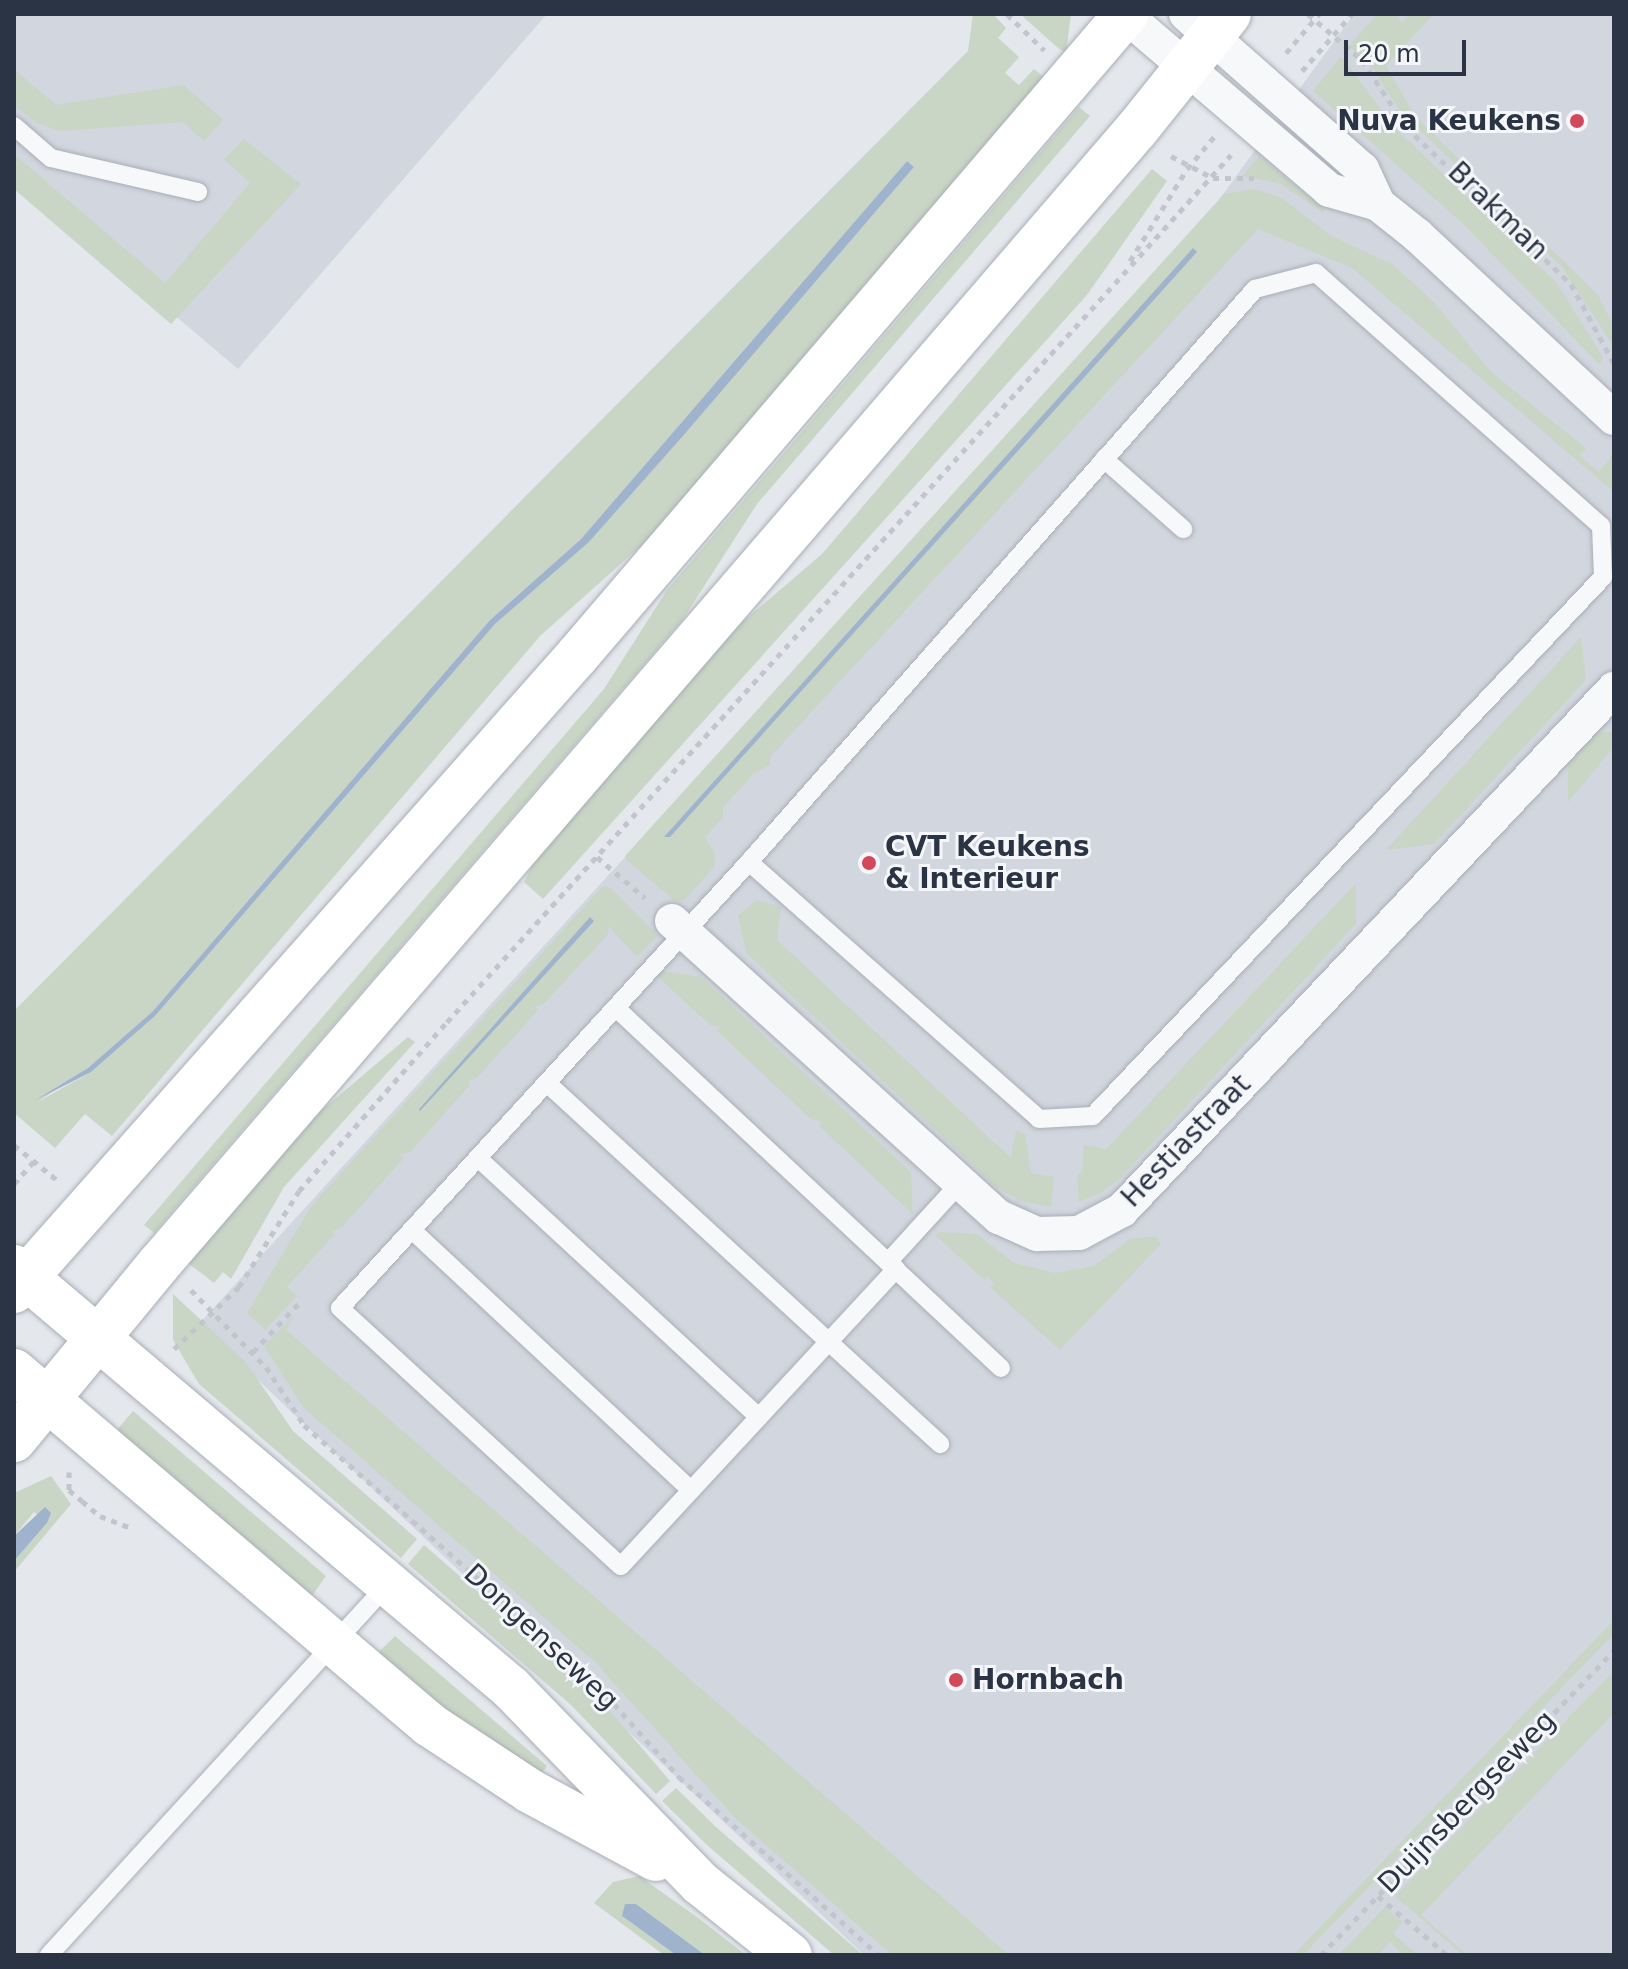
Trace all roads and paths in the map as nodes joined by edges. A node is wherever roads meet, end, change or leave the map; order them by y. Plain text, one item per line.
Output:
1 (1007, 14) edge
2 (1125, 14) edge
3 (1308, 14) edge
4 (1015, 23) dead end
5 (1203, 33) edge
6 (14, 126) edge
7 (1187, 169) dead end
8 (1213, 178) dead end
9 (198, 192) dead end
10 (1128, 265) dead end
11 (1614, 365) edge
12 (1614, 418) edge
13 (1104, 459) junction
14 (1183, 529) dead end
15 (1614, 690) edge
16 (597, 857) junction
17 (749, 862) junction
18 (679, 927) junction
19 (616, 1008) junction
20 (547, 1083) junction
21 (478, 1158) junction
22 (34, 1161) dead end
23 (961, 1182) junction
24 (14, 1184) edge
25 (412, 1230) junction
26 (892, 1265) junction
27 (18, 1278) edge
28 (301, 1301) dead end
29 (101, 1336) junction
30 (828, 1342) junction
31 (253, 1352) junction
32 (1001, 1368) dead end
33 (14, 1371) edge
34 (47, 1402) junction
35 (759, 1417) junction
36 (14, 1440) edge
37 (940, 1444) dead end
38 (691, 1490) junction
39 (389, 1583) junction
40 (332, 1645) junction
41 (1614, 1650) edge
42 (700, 1883) junction
43 (1378, 1896) junction
44 (49, 1955) edge
45 (790, 1955) edge
46 (879, 1955) edge
47 (1321, 1955) edge
48 (1447, 1955) edge

1 - 4 path
2 - 5 street
2 - 27 main road
3 - 11 path, Brakman
5 - 12 street
5 - 29 main road
6 - 9 lane
7 - 8 path
10 - 16 path
13 - 14 lane
13 - 17 lane
13 - 17 lane
15 - 23 street, Hestiastraat
16 - 18 path
16 - 31 path, Dongenseweg
17 - 18 lane
18 - 19 lane
18 - 23 street, Hestiastraat
19 - 20 lane
19 - 26 lane
20 - 21 lane
20 - 30 lane
21 - 25 lane
21 - 35 lane
22 - 24 path
23 - 26 lane
25 - 38 lane
25 - 38 lane
26 - 30 lane
26 - 32 lane
27 - 29 main road, Dongenseweg
28 - 31 path
29 - 34 main road
29 - 39 main road, Dongenseweg
30 - 35 lane
30 - 37 lane
31 - 46 path, Dongenseweg
33 - 34 main road, Dongenseweg
34 - 36 main road
34 - 40 main road, Dongenseweg
35 - 38 lane
39 - 40 lane
39 - 42 main road, Dongenseweg
40 - 42 main road, Dongenseweg
40 - 44 lane
41 - 43 path, Duijnsbergseweg
42 - 45 main road, Dongenseweg
43 - 47 path, Duijnsbergseweg
43 - 48 path

